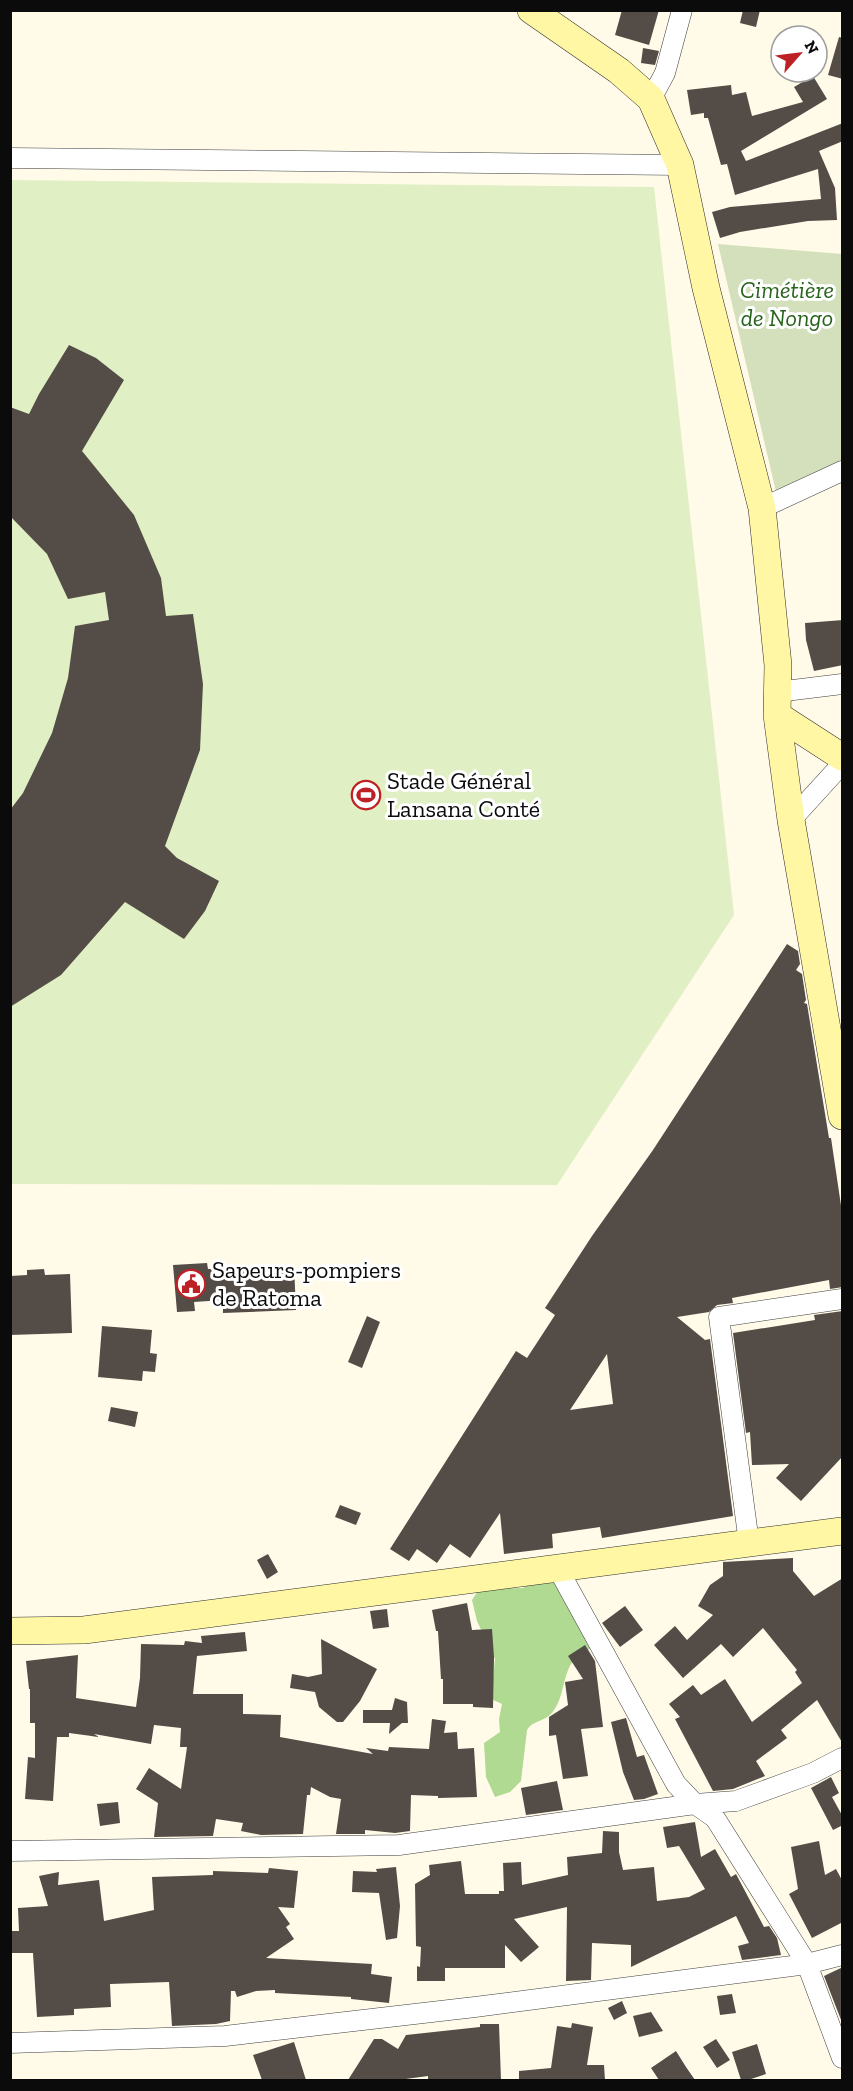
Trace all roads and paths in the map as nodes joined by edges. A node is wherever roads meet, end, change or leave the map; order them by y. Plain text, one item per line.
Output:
1 (682, 10) edge
2 (540, 13) edge
3 (651, 99) junction
4 (10, 158) edge
5 (680, 165) junction
6 (843, 471) edge
7 (762, 508) junction
8 (843, 684) edge
9 (777, 703) junction
10 (843, 758) edge
11 (843, 764) edge
12 (791, 820) junction
13 (843, 1116) edge
14 (843, 1299) edge
15 (843, 1531) edge
16 (749, 1543) junction
17 (557, 1567) junction
18 (10, 1631) edge
19 (843, 1758) edge
20 (695, 1804) junction
21 (10, 1851) edge
22 (843, 1955) edge
23 (807, 1964) junction
24 (10, 2043) edge
25 (843, 2058) edge

1 - 3 street
2 - 3 street
3 - 5 street
4 - 5 street
5 - 7 street
6 - 7 street
7 - 9 street
8 - 9 street
9 - 10 street
9 - 12 street
11 - 12 street
12 - 13 street
14 - 16 street
15 - 16 street
16 - 17 street
17 - 18 street
17 - 20 street
19 - 20 street
20 - 21 street
20 - 23 street
22 - 23 street
23 - 24 street
23 - 25 street

